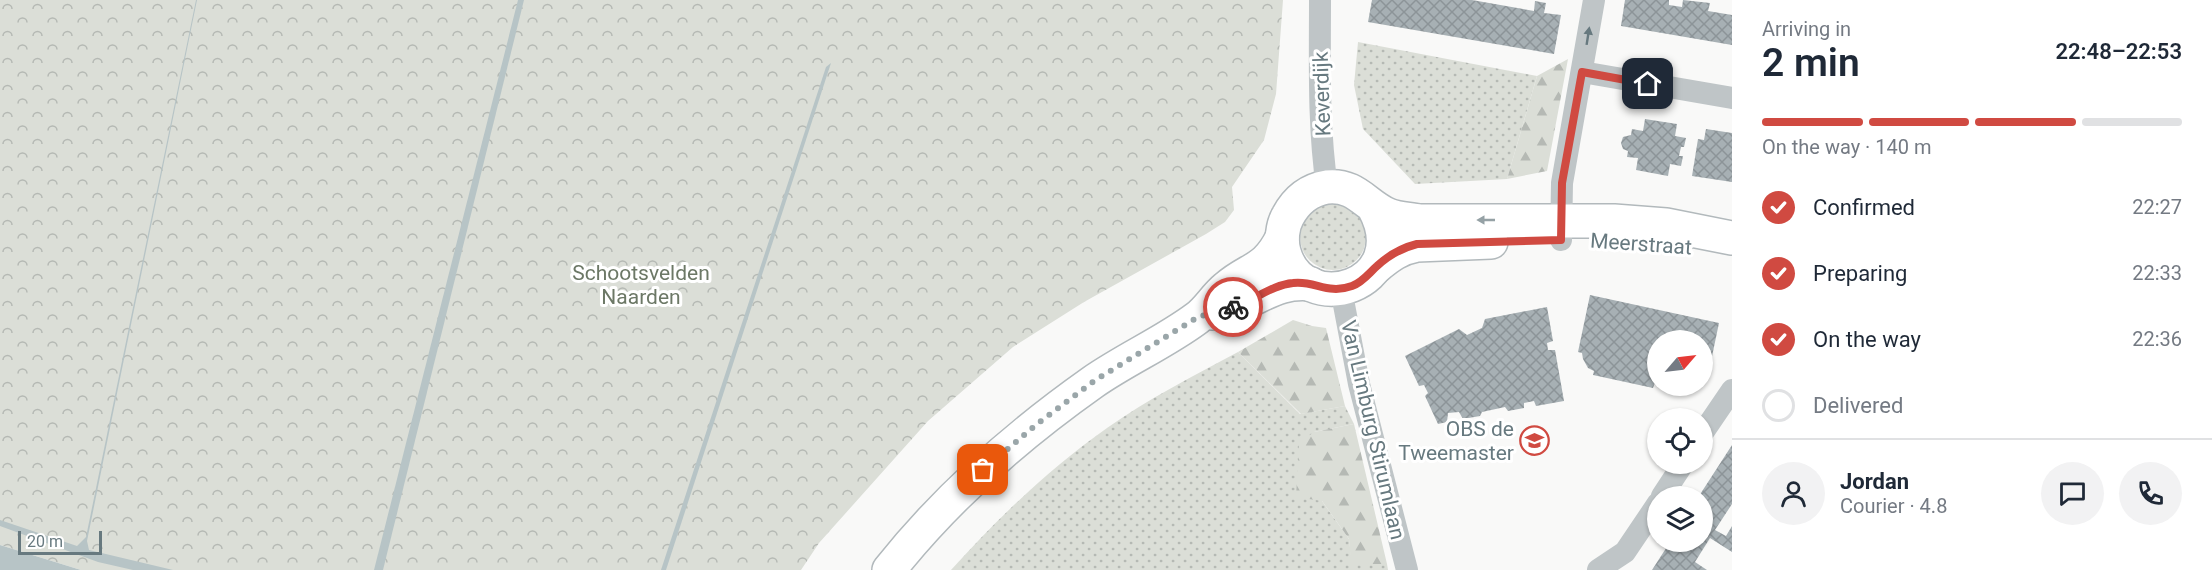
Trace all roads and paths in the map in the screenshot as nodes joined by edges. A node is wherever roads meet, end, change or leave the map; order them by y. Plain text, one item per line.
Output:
1 (1320, 0) edge
2 (1594, 0) edge
3 (1582, 72) junction
4 (1732, 98) edge
5 (1327, 188) junction
6 (1374, 208) junction
7 (1561, 230) junction
8 (1282, 238) junction
9 (1732, 238) edge
10 (1732, 253) edge
11 (1376, 267) junction
12 (1326, 287) junction
13 (1198, 317) junction
14 (1732, 390) edge
15 (1713, 418) edge
16 (1647, 519) edge
17 (889, 570) edge
18 (1407, 570) edge
19 (1598, 570) edge

1 - 5 street, Keverdijk
3 -> 2 street
3 - 4 street
3 - 7 street
5 - 6 street
5 - 8 street
7 -> 6 street, Meerstraat
6 - 11 street
7 - 9 street, Meerstraat
7 - 10 street, Meerstraat
7 - 11 street, Meerstraat
8 - 12 street
8 - 13 street
11 - 12 street
12 - 13 street
12 - 18 street, Van Limburg Stirumlaan
13 - 17 street
14 - 15 street
16 - 19 street

